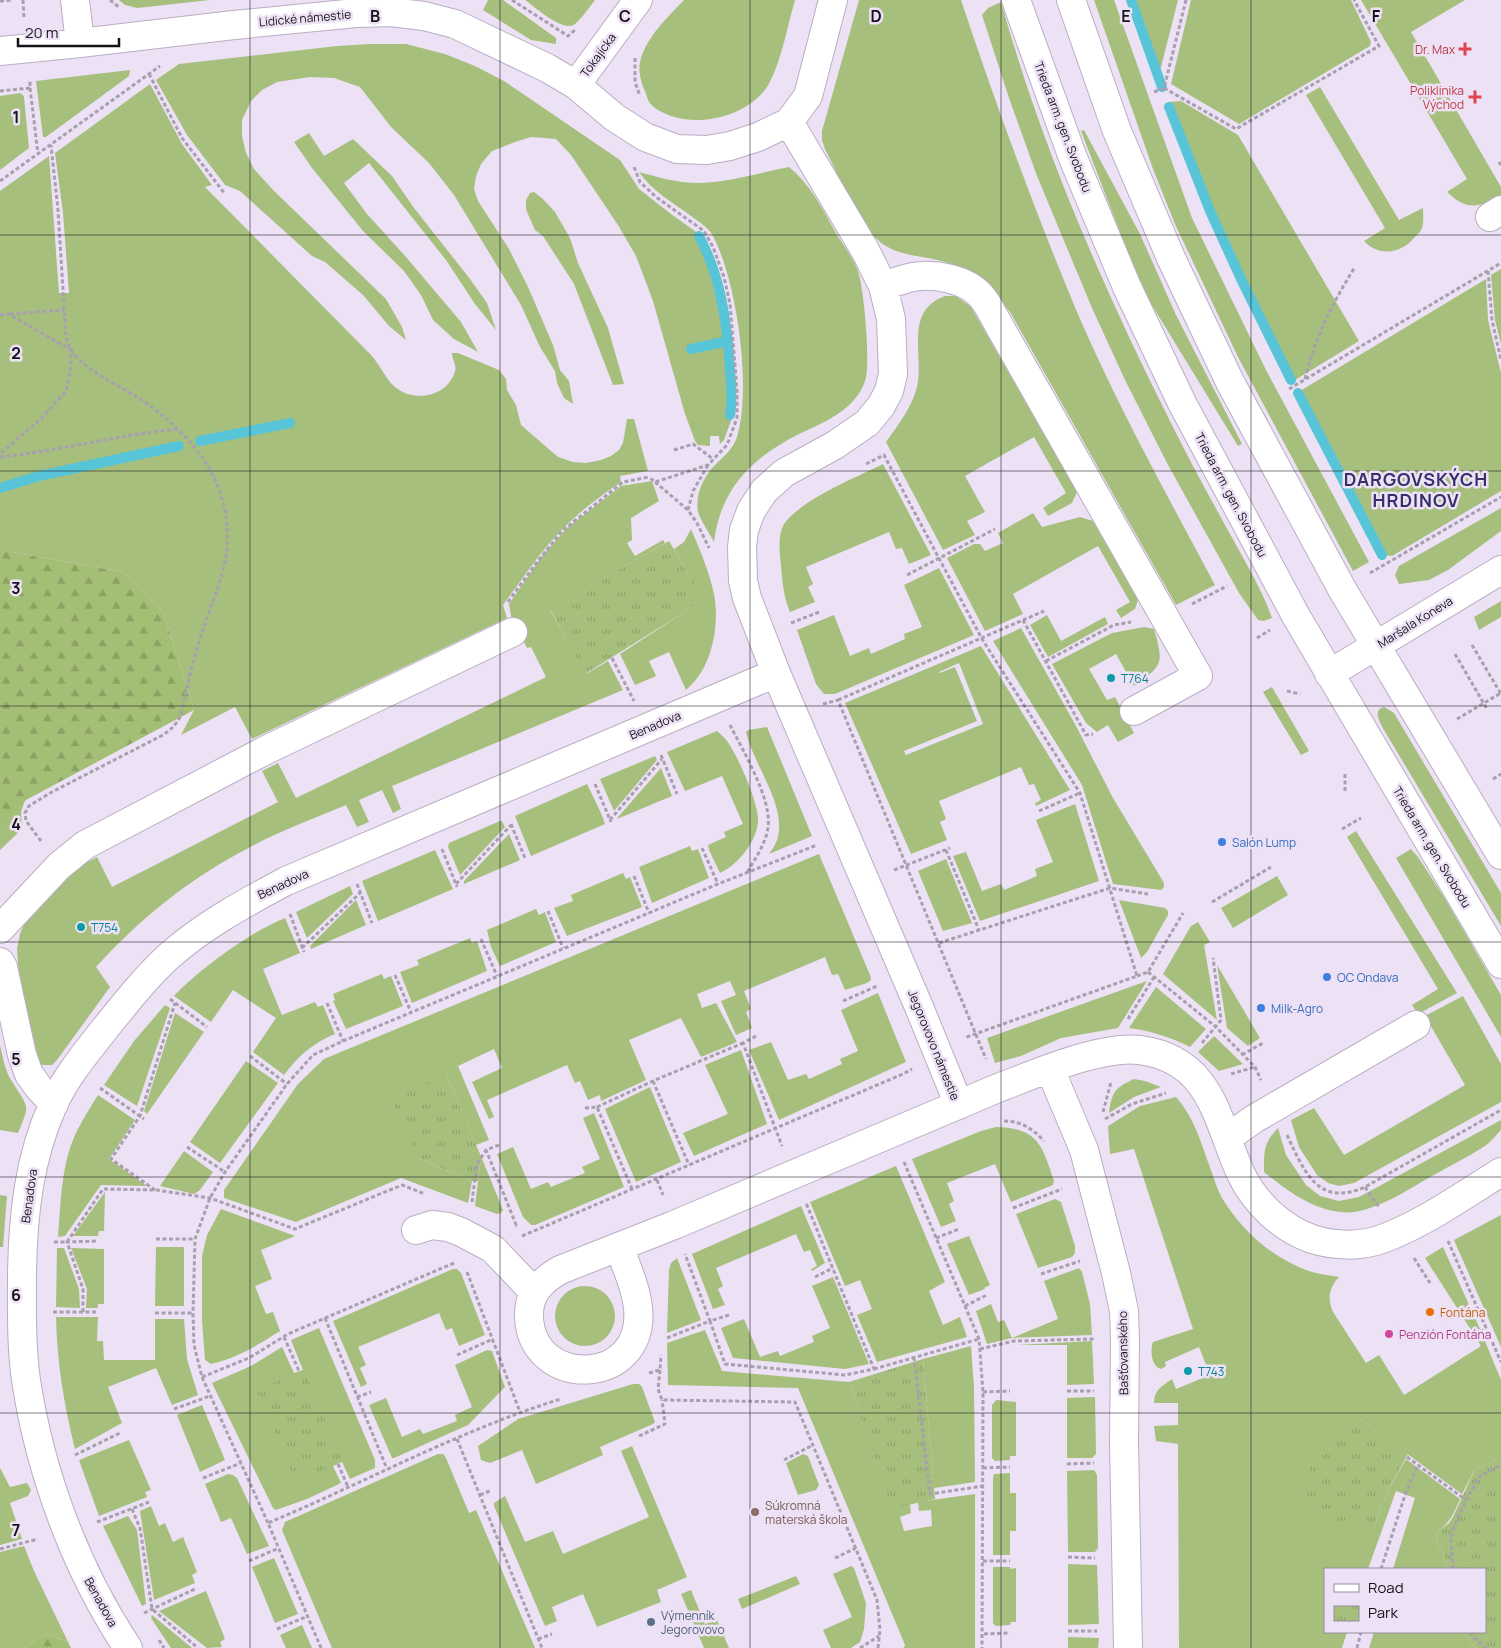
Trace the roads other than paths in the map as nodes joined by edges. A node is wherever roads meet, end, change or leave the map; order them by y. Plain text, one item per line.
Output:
1 (75, 0) edge
2 (638, 0) edge
3 (833, 0) edge
4 (1016, 0) edge
5 (1072, 0) edge
6 (80, 43) junction
7 (0, 51) edge
8 (576, 85) junction
9 (789, 122) junction
10 (883, 286) junction
11 (1501, 570) edge
12 (513, 632) road end
13 (1377, 647) junction
14 (776, 673) junction
15 (1329, 674) junction
16 (1134, 711) dead end
17 (1501, 855) edge
18 (0, 928) edge
19 (0, 962) edge
20 (1501, 964) edge
21 (1416, 1025) dead end
22 (1050, 1069) junction
23 (54, 1104) junction
24 (959, 1105) junction
25 (1227, 1138) junction
26 (1501, 1172) edge
27 (416, 1230) dead end
28 (619, 1246) junction
29 (534, 1292) junction
30 (128, 1648) edge
31 (1128, 1648) edge

1 - 6 street
2 - 8 street, Tokajícka
3 - 9 street
4 - 15 street, Trieda arm. gen. Svobodu
5 - 13 street
6 - 7 street, Lidické námestie
6 - 8 street, Lidické námestie
8 - 9 street, Lidické námestie
9 - 10 street
10 - 14 street
10 - 16 street
11 - 13 street, Maršala Koneva
12 - 18 street
13 - 15 street, Maršala Koneva
13 - 17 street
14 - 23 street, Benadova
14 - 24 street, Jegorovovo námestie
15 - 20 street, Trieda arm. gen. Svobodu
19 - 23 street
21 - 25 street
22 - 24 street
22 - 25 street
22 - 31 street, Bašťovanského
23 - 30 street, Benadova
24 - 28 street, Jegorovovo námestie
25 - 26 street
27 - 29 street
28 - 29 street, Jegorovovo námestie
28 - 29 street

